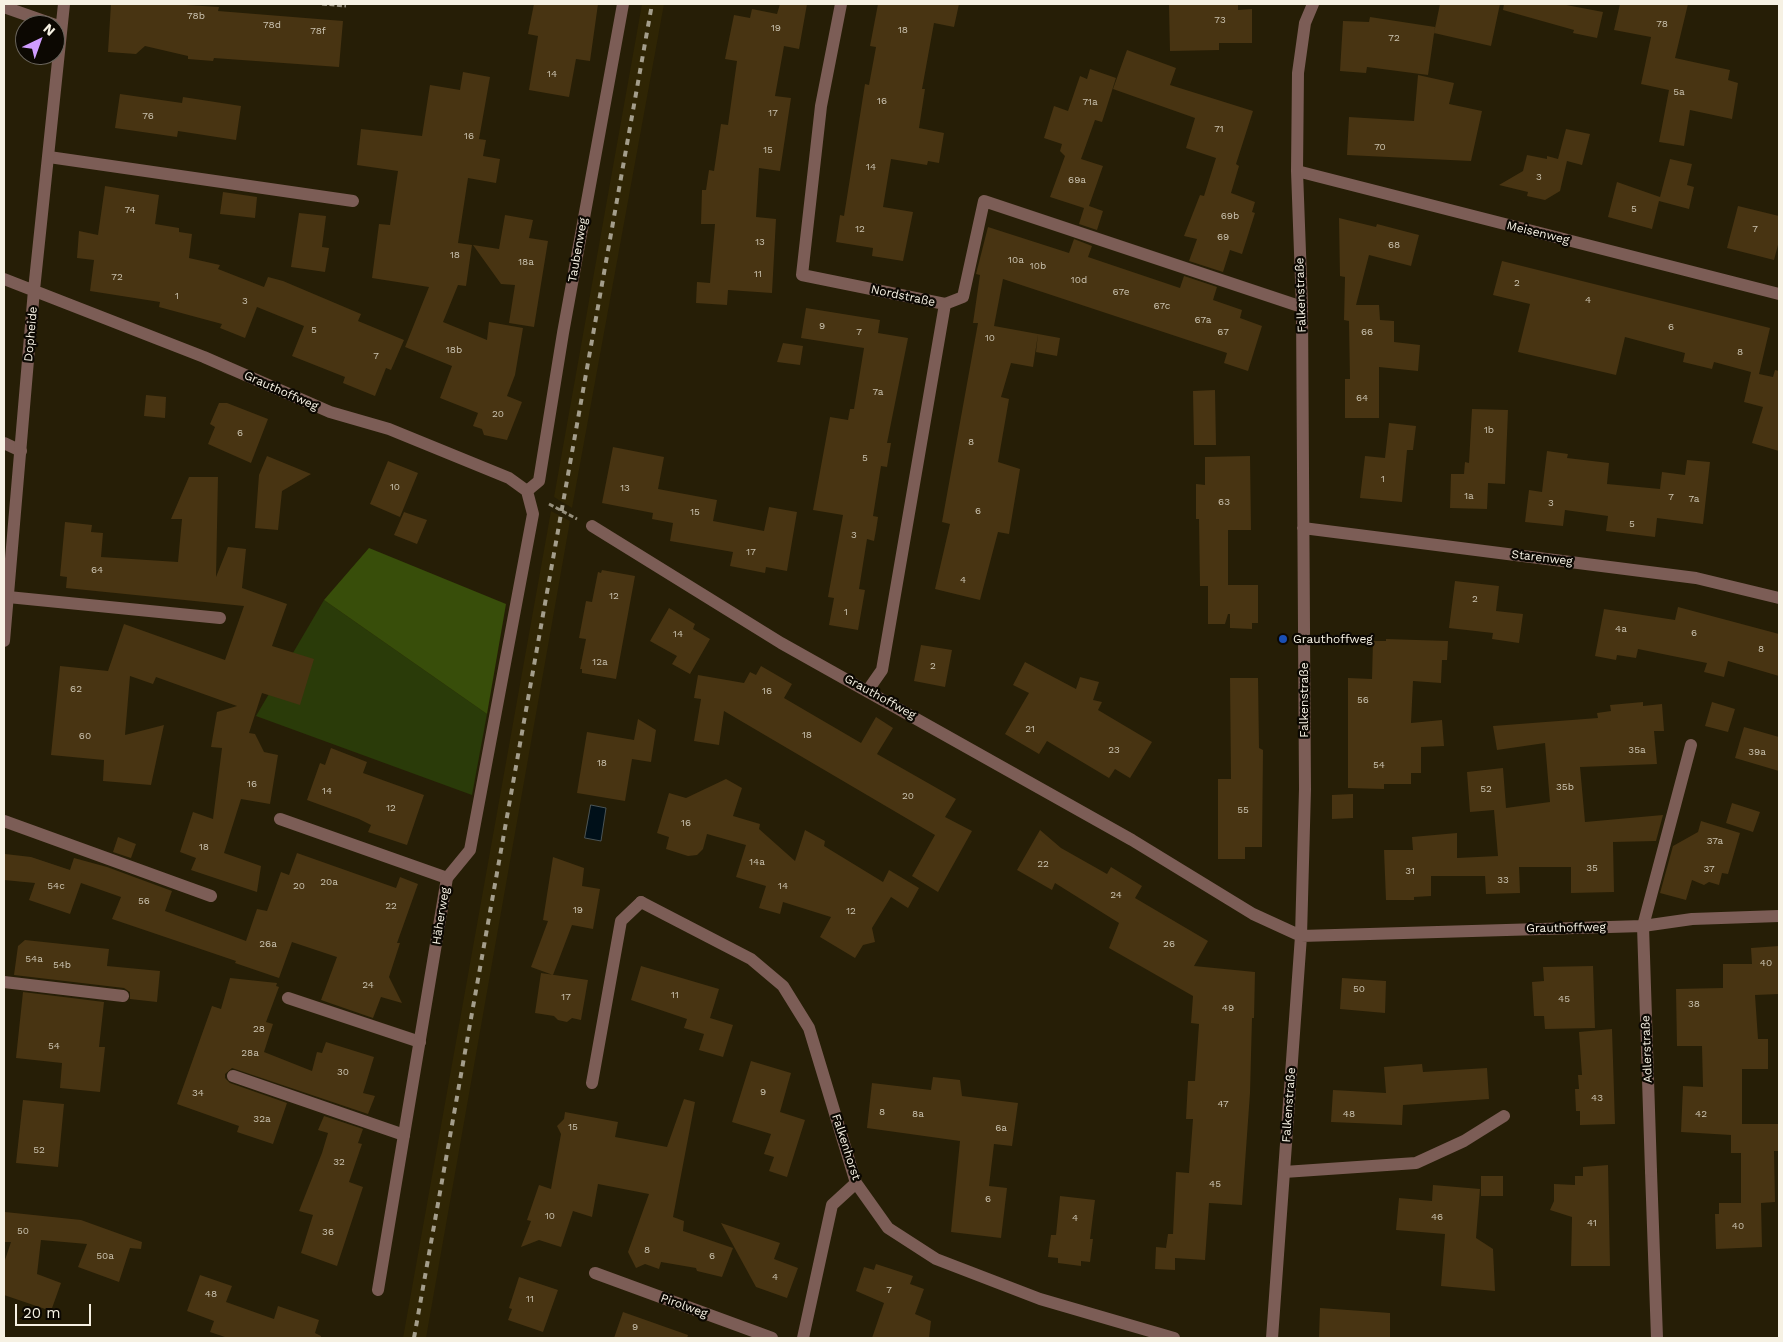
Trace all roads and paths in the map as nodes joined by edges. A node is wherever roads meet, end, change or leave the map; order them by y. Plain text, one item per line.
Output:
1 (322, 4) edge
2 (623, 4) edge
3 (841, 4) edge
4 (1314, 4) edge
5 (346, 6) dead end
6 (4, 7) edge
7 (27, 15) edge
8 (58, 65) edge
9 (49, 157) junction
10 (1297, 171) junction
11 (353, 201) dead end
12 (4, 279) edge
13 (34, 290) junction
14 (1779, 294) edge
15 (945, 304) junction
16 (1302, 307) junction
17 (4, 443) edge
18 (21, 451) junction
19 (527, 491) junction
20 (592, 526) joint
21 (1303, 528) junction
22 (8, 597) junction
23 (1779, 598) edge
24 (220, 618) dead end
25 (4, 641) edge
26 (868, 690) junction
27 (1691, 745) dead end
28 (280, 819) dead end
29 (4, 821) edge
30 (447, 878) junction
31 (211, 896) dead end
32 (1779, 916) edge
33 (1643, 926) junction
34 (1302, 936) junction
35 (4, 982) edge
36 (123, 996) dead end
37 (288, 998) dead end
38 (420, 1042) junction
39 (233, 1076) dead end
40 (592, 1083) dead end
41 (1504, 1116) dead end
42 (404, 1135) junction
43 (1284, 1172) junction
44 (856, 1183) junction
45 (595, 1273) dead end
46 (378, 1290) dead end
47 (772, 1338) edge
48 (803, 1338) edge
49 (1174, 1338) edge
50 (1272, 1338) edge
51 (1657, 1338) edge

1 - 5 path
2 - 19 street, Taubenweg
3 - 15 street, Nordstraße
4 - 10 street, Falkenstraße
6 - 7 street
8 - 9 street, Dopheide
9 - 11 street
9 - 13 street, Dopheide
10 - 14 street, Meisenweg
10 - 16 street, Falkenstraße
12 - 13 street, Grauthoffweg
13 - 18 street, Dopheide
13 - 19 street, Grauthoffweg
15 - 16 street
15 - 26 street, Nordstraße
16 - 21 street, Falkenstraße
17 - 18 street
18 - 22 street, Dopheide
19 - 20 path
19 - 30 street, Häherweg
20 - 26 street, Grauthoffweg
21 - 23 street, Starenweg
21 - 34 street, Falkenstraße
22 - 24 street
22 - 25 street, Dopheide
26 - 34 street, Grauthoffweg
27 - 33 street, Adlerstraße
28 - 30 street
29 - 31 street
30 - 38 street, Häherweg
32 - 33 street, Grauthoffweg
33 - 34 street, Grauthoffweg
33 - 51 street, Adlerstraße
34 - 43 street, Falkenstraße
35 - 36 street
37 - 38 street
38 - 42 street, Häherweg
39 - 42 street
40 - 44 street, Falkenhorst
41 - 43 street
42 - 46 street, Häherweg
43 - 50 street, Falkenstraße
44 - 48 street
44 - 49 street, Falkenhorst
45 - 47 street, Pirolweg

